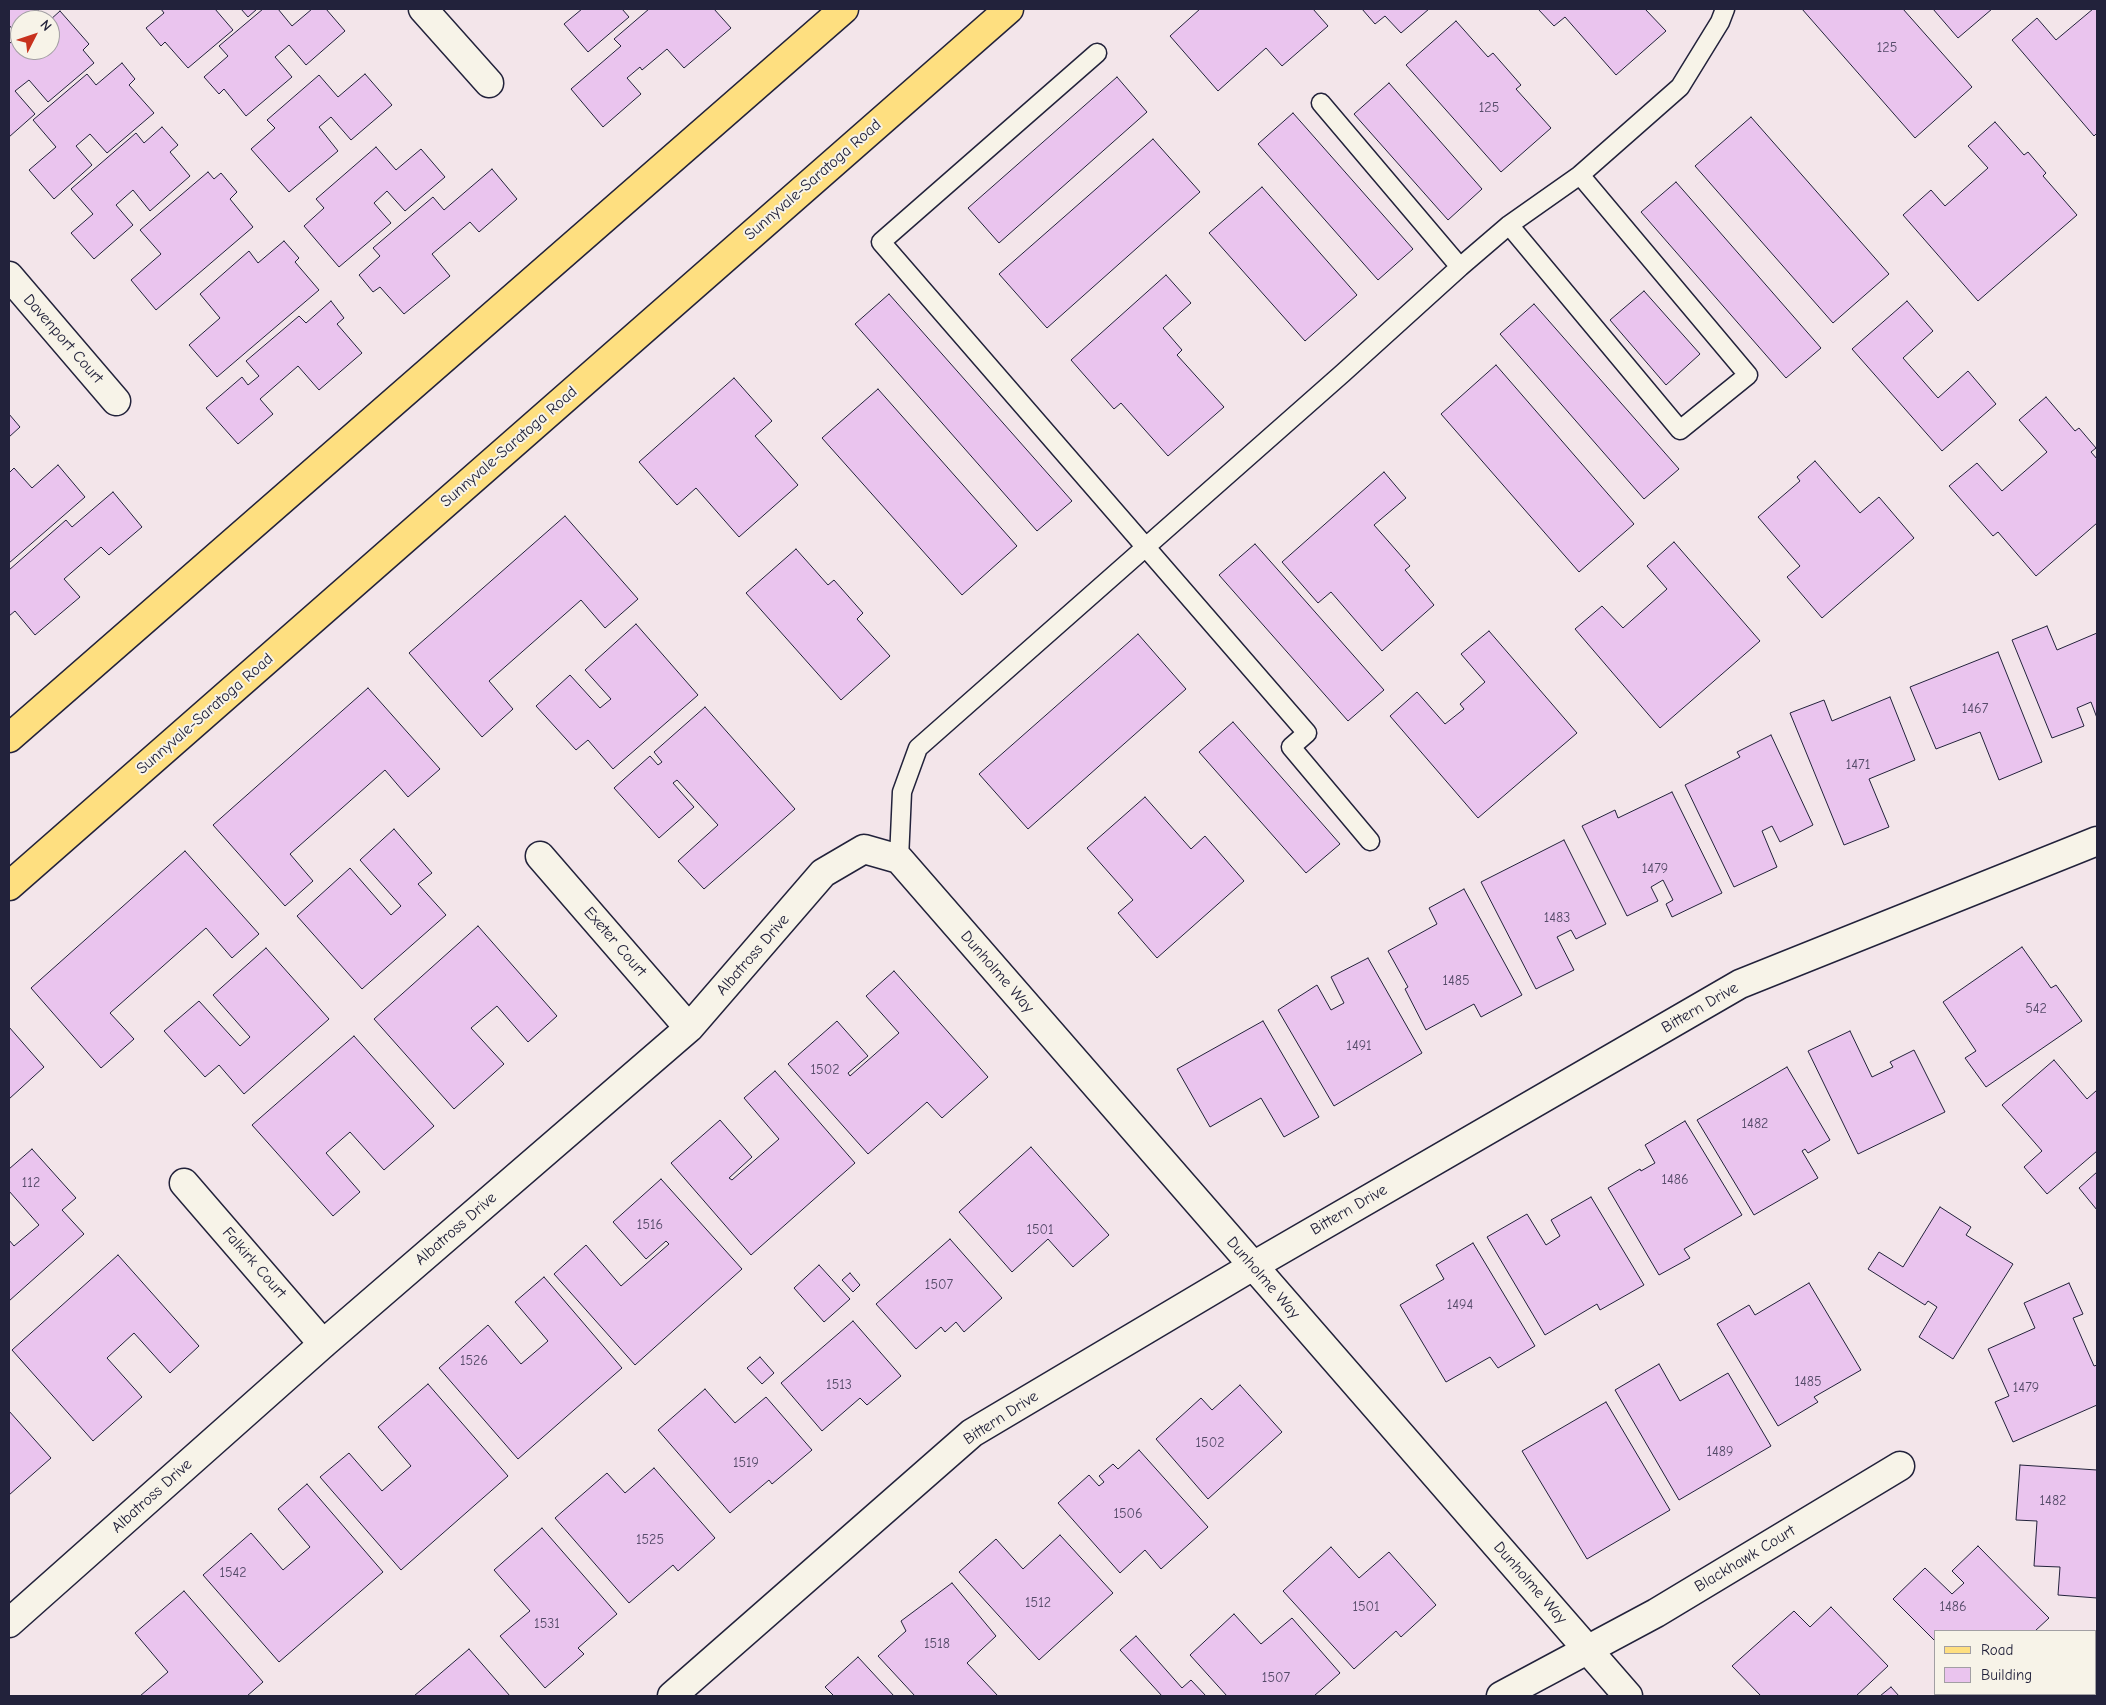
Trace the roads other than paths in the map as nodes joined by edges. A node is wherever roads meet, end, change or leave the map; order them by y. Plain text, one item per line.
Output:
1 (423, 9) edge
2 (844, 9) edge
3 (1010, 9) edge
4 (1725, 9) edge
5 (1097, 53) dead end
6 (489, 83) dead end
7 (1321, 104) dead end
8 (1580, 175) junction
9 (1509, 225) junction
10 (1460, 267) junction
11 (9, 276) edge
12 (116, 402) dead end
13 (1145, 546) junction
14 (9, 738) edge
15 (1370, 841) dead end
16 (2095, 846) edge
17 (540, 856) dead end
18 (899, 859) junction
19 (9, 886) edge
20 (689, 1028) junction
21 (184, 1183) dead end
22 (1253, 1266) junction
23 (323, 1344) junction
24 (1900, 1466) dead end
25 (9, 1623) edge
26 (1589, 1650) junction
27 (672, 1696) edge
28 (1501, 1696) edge
29 (1628, 1696) edge

1 - 6 street
2 - 14 main road
3 - 19 main road, Sunnyvale-Saratoga Road
4 - 8 lane
5 - 13 lane
7 - 10 lane
8 - 9 lane
8 - 9 lane
9 - 10 lane
10 - 13 lane
11 - 12 street, Davenport Court
13 - 15 lane
13 - 18 lane
16 - 22 street, Bittern Drive
17 - 20 street, Exeter Court
18 - 20 street, Albatross Drive
18 - 22 street, Dunholme Way
20 - 23 street, Albatross Drive
21 - 23 street, Falkirk Court
22 - 26 street, Dunholme Way
22 - 27 street, Bittern Drive
23 - 25 street, Albatross Drive
24 - 26 street, Blackhawk Court
26 - 28 street, Blackhawk Court
26 - 29 street, Dunholme Way

